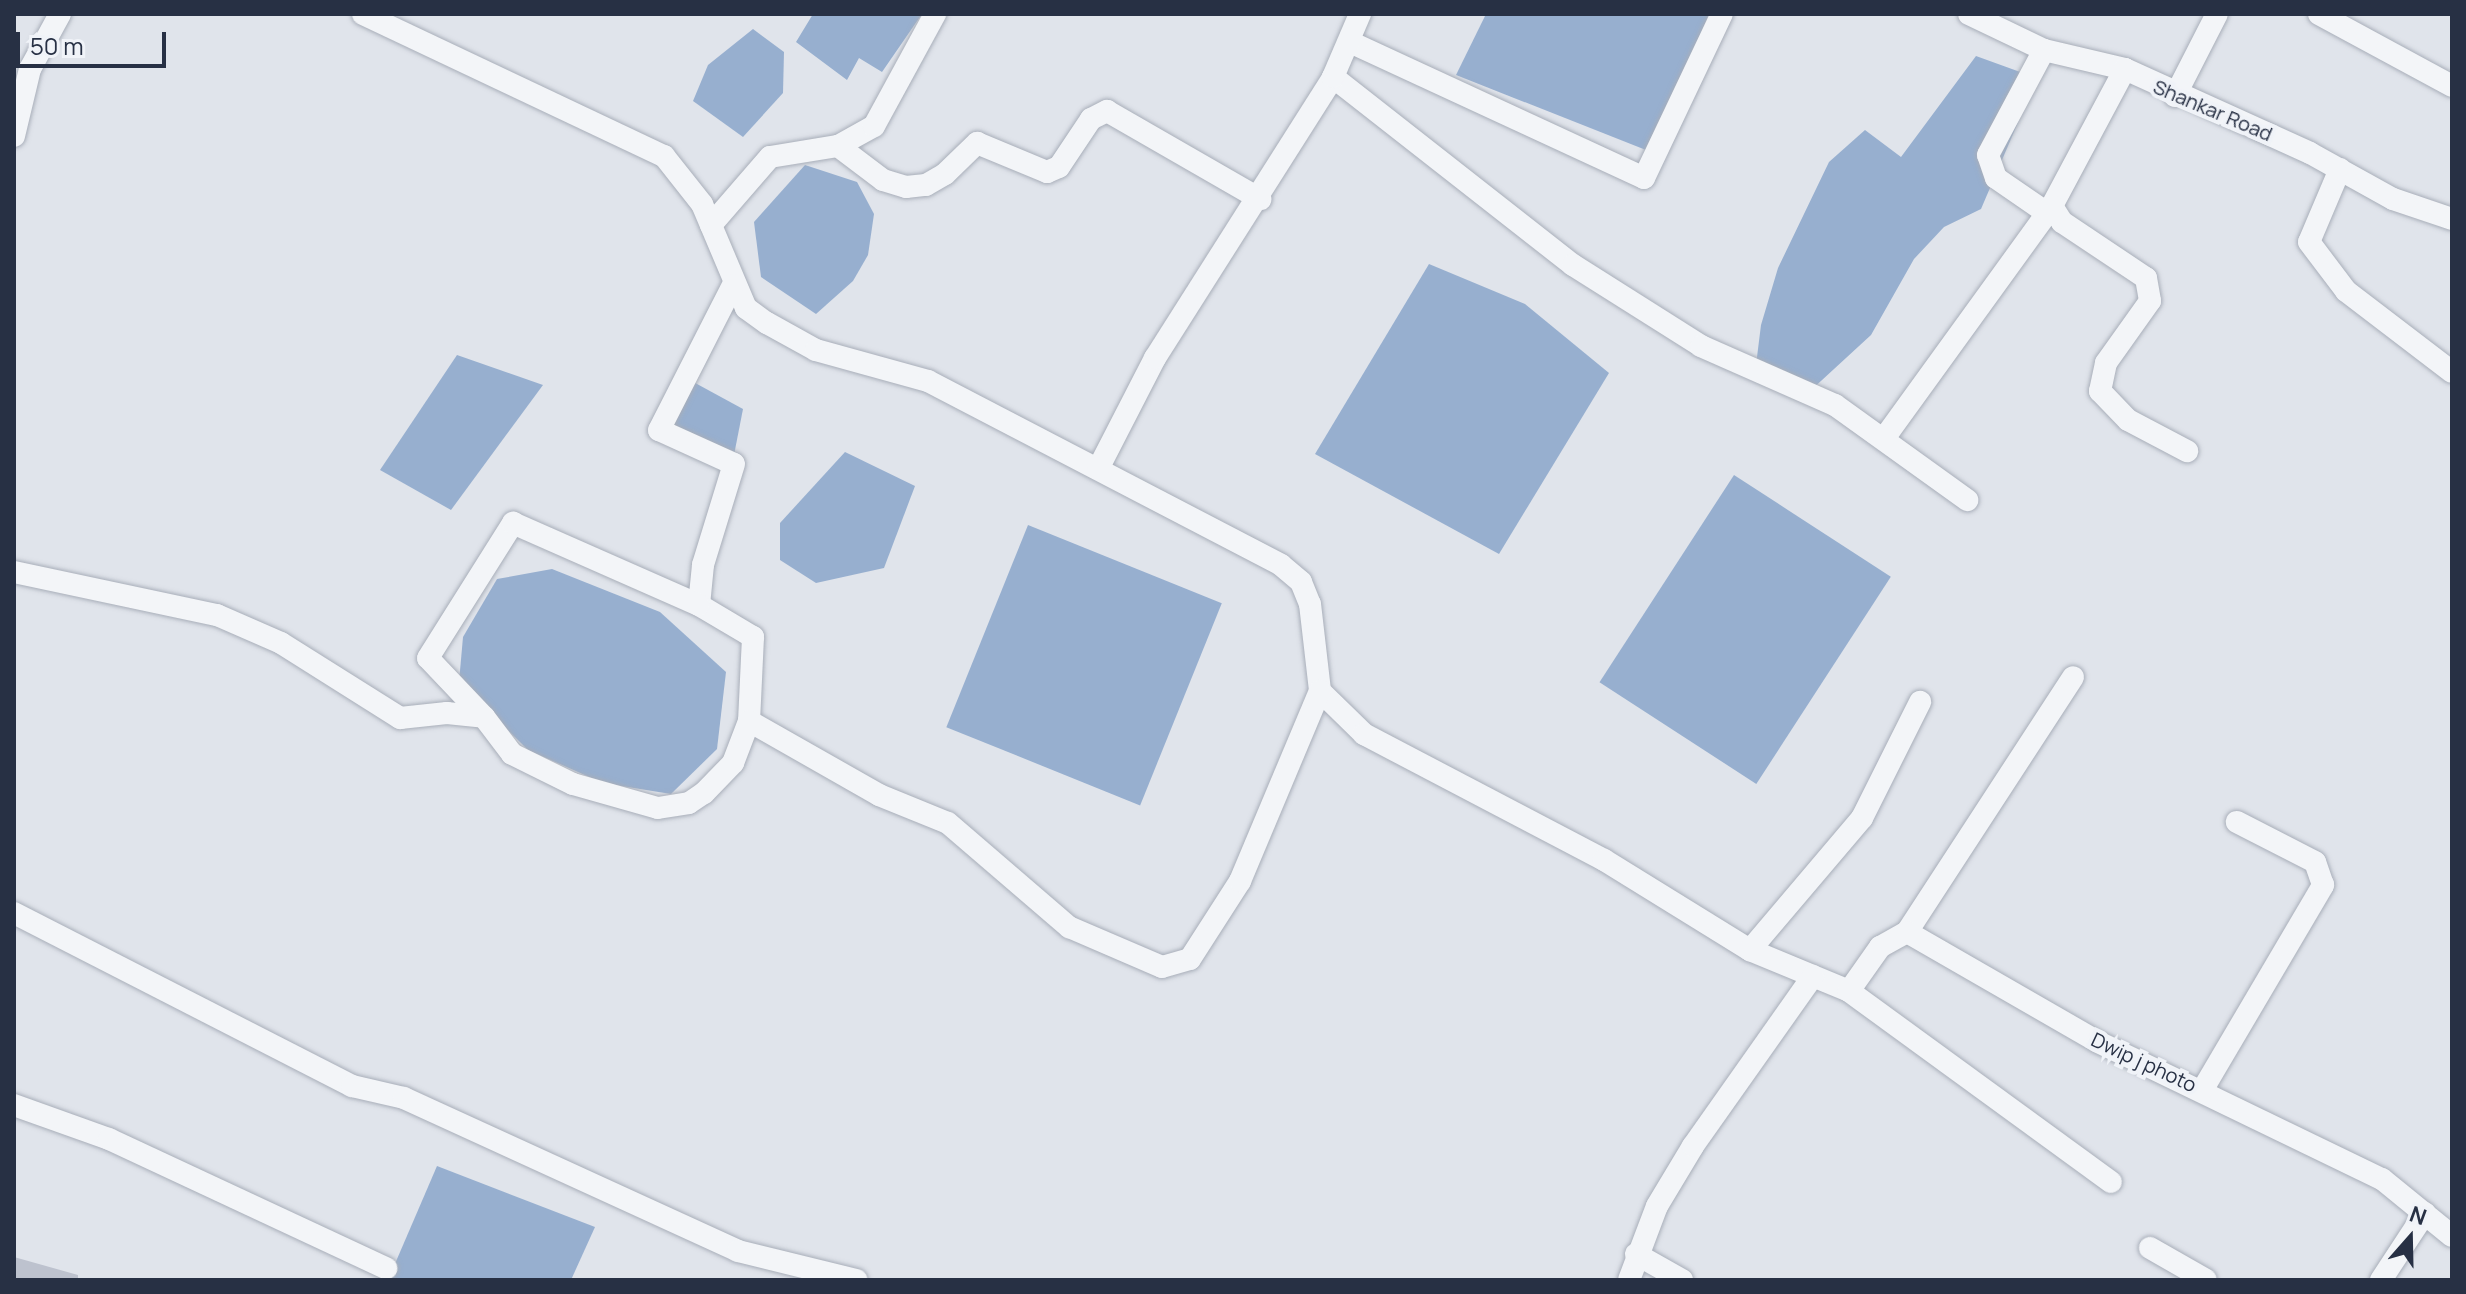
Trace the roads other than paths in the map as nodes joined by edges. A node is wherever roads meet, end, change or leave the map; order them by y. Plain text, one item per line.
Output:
1 (60, 14) edge
2 (363, 14) edge
3 (935, 14) edge
4 (1360, 14) edge
5 (1722, 14) edge
6 (1969, 14) edge
7 (2217, 14) edge
8 (2319, 14) edge
9 (1350, 42) junction
10 (2044, 50) junction
11 (2125, 69) junction
12 (1333, 77) junction
13 (2452, 86) edge
14 (2175, 96) junction
15 (14, 136) edge
16 (838, 146) junction
17 (2340, 169) junction
18 (1260, 199) junction
19 (2049, 209) junction
20 (2452, 219) edge
21 (711, 225) junction
22 (733, 285) junction
23 (2452, 372) edge
24 (1885, 437) junction
25 (2187, 451) dead end
26 (1098, 469) junction
27 (1967, 500) dead end
28 (14, 572) edge
29 (699, 605) junction
30 (2073, 677) dead end
31 (1320, 691) junction
32 (1920, 702) dead end
33 (484, 717) junction
34 (749, 721) junction
35 (2237, 822) dead end
36 (14, 913) edge
37 (1907, 932) junction
38 (1750, 950) junction
39 (1813, 976) junction
40 (1849, 991) junction
41 (2203, 1089) junction
42 (14, 1105) edge
43 (2111, 1182) dead end
44 (2425, 1213) junction
45 (2452, 1236) edge
46 (2150, 1248) dead end
47 (1636, 1254) junction
48 (386, 1268) dead end
49 (856, 1280) edge
50 (1629, 1280) edge
51 (1682, 1280) edge
52 (2206, 1280) edge
53 (2381, 1280) edge

1 - 15 street
2 - 21 street
3 - 16 street
4 - 9 street
5 - 9 street
6 - 10 street, Shankar Road
7 - 14 street
8 - 13 street
9 - 12 street
10 - 11 street, Shankar Road
10 - 19 street
11 - 14 street, Shankar Road
11 - 19 street
12 - 18 street
12 - 24 street
14 - 17 street, Shankar Road
16 - 18 street
16 - 21 street
17 - 20 street, Shankar Road
17 - 23 street
18 - 26 street
19 - 24 street
19 - 25 street
21 - 22 street
22 - 26 street
22 - 29 street
24 - 27 street
26 - 31 street
28 - 33 street
29 - 33 street
29 - 34 street
30 - 37 street
31 - 34 street
31 - 38 street
32 - 38 street
33 - 34 street
35 - 41 street
36 - 49 street
37 - 40 street
37 - 41 street, Dwip j photo
38 - 39 street
39 - 40 street
39 - 47 street
40 - 43 street
41 - 44 street, Dwip j photo
42 - 48 street
44 - 45 street, Dwip j photo
44 - 53 street
46 - 52 street
47 - 50 street
47 - 51 street

